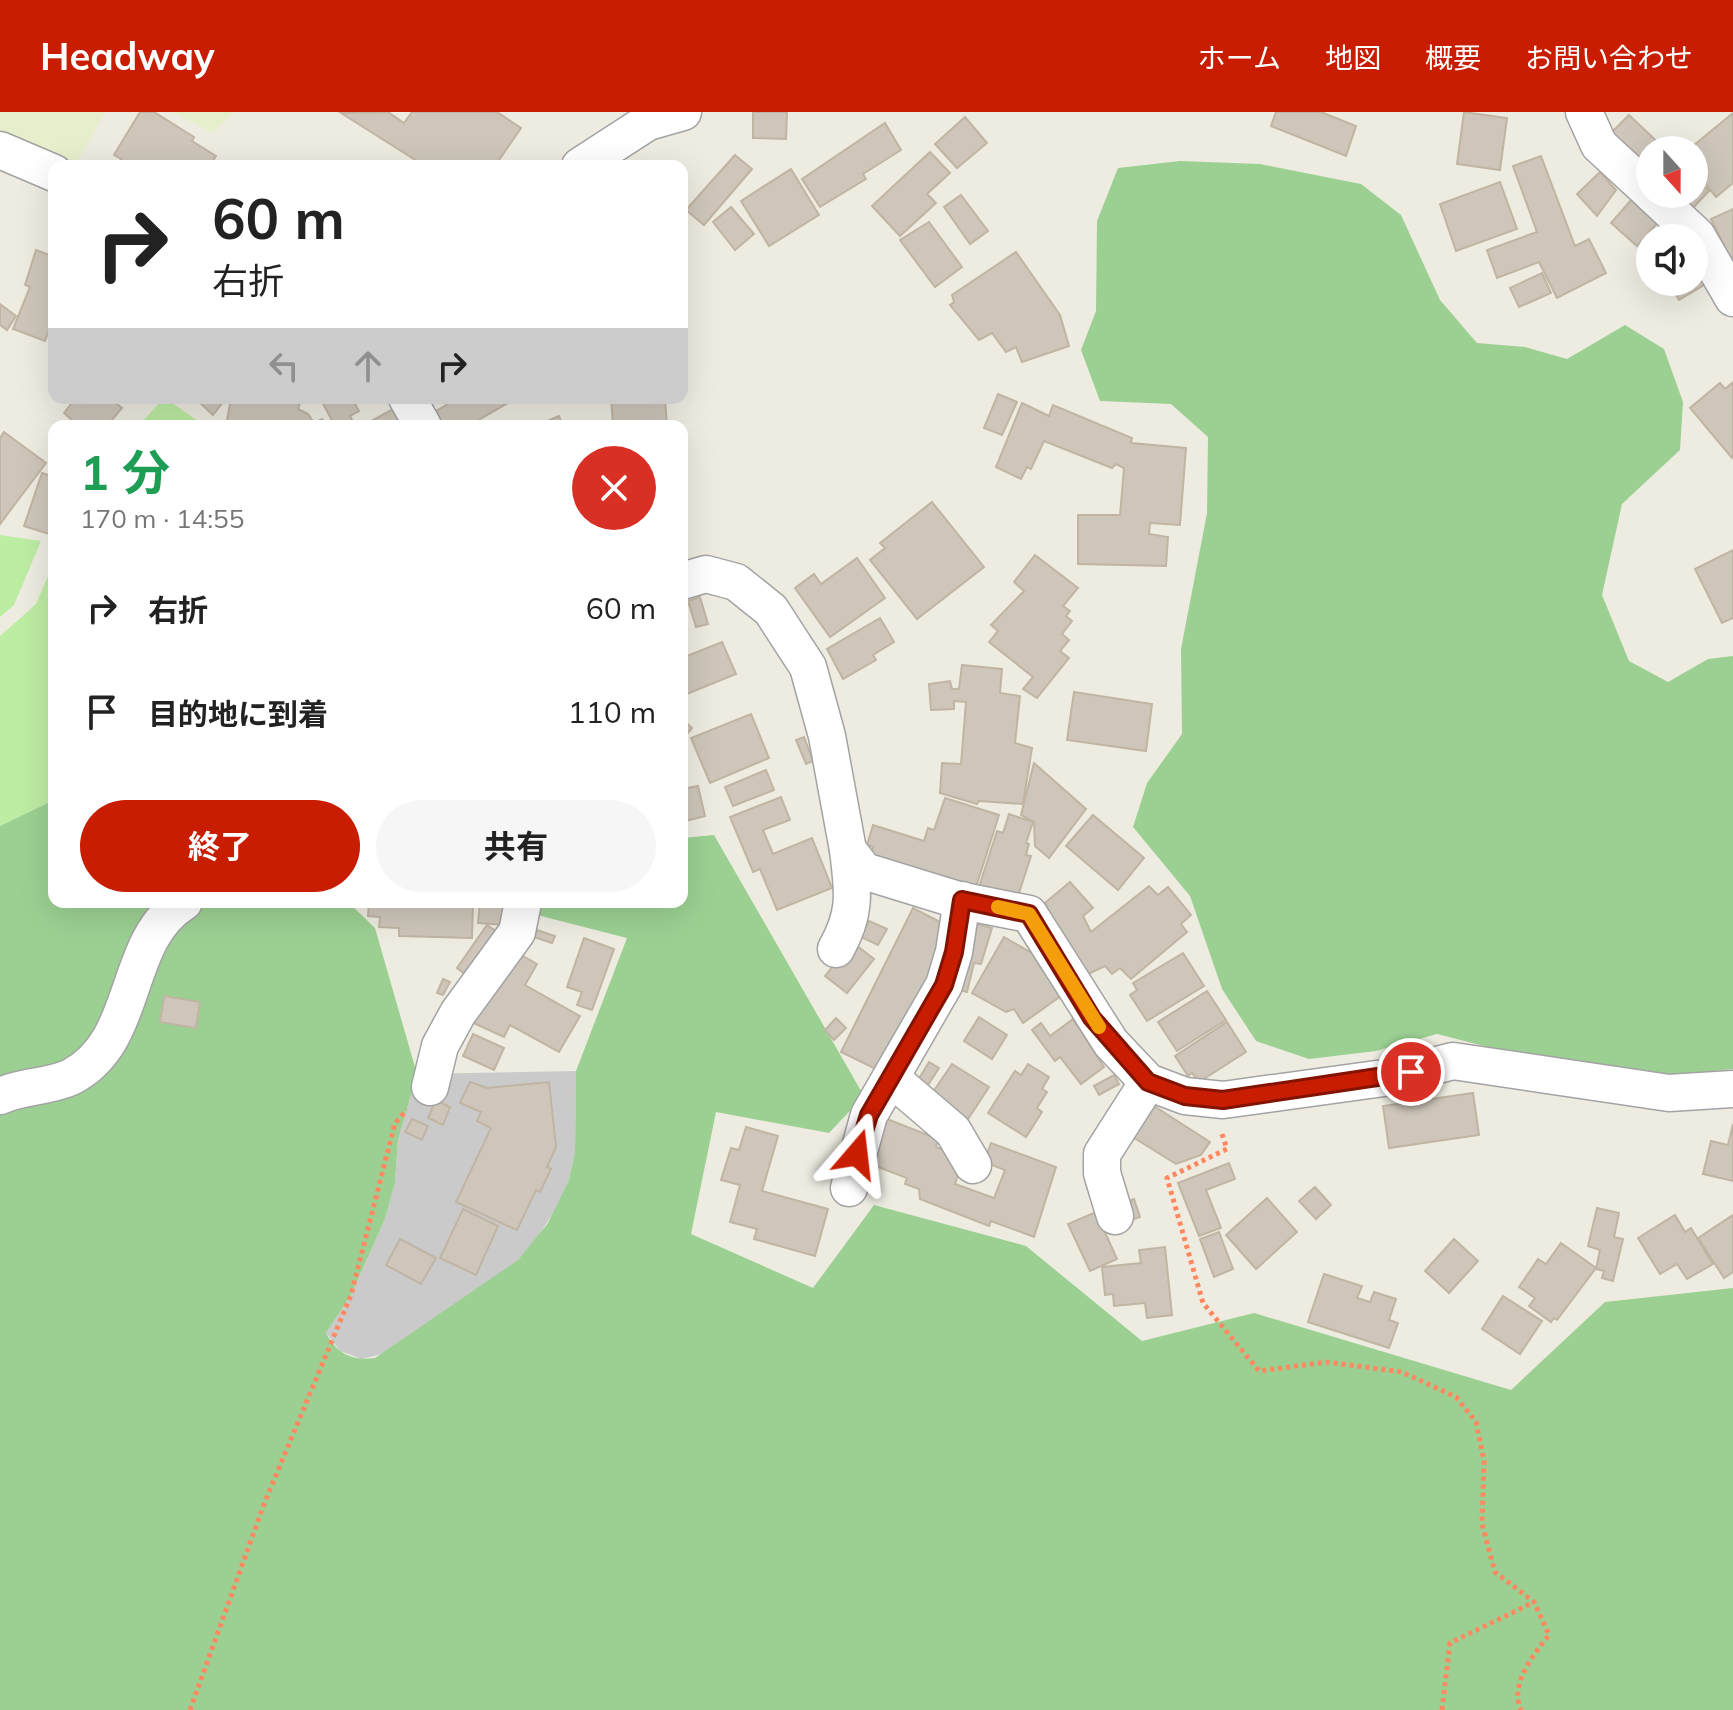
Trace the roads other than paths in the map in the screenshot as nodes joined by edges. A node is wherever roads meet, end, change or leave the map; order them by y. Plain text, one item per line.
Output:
1 (683, 112) edge
2 (1584, 112) edge
3 (0, 150) edge
4 (589, 160) edge
5 (48, 170) edge
6 (1636, 179) edge
7 (1667, 208) edge
8 (1733, 298) edge
9 (688, 579) edge
10 (848, 850) junction
11 (962, 900) junction
12 (175, 908) edge
13 (522, 908) edge
14 (836, 949) dead end
15 (891, 1078) junction
16 (1148, 1082) junction
17 (430, 1087) road end
18 (1733, 1089) edge
19 (0, 1096) edge
20 (973, 1165) dead end
21 (849, 1188) dead end
22 (1115, 1216) dead end

1 - 4 street
2 - 6 street
3 - 5 street
7 - 8 street
9 - 10 street
10 - 11 street
10 - 14 street
11 - 15 street
11 - 16 street
12 - 19 street
13 - 17 street
15 - 20 street
15 - 21 street
16 - 18 street
16 - 22 street

